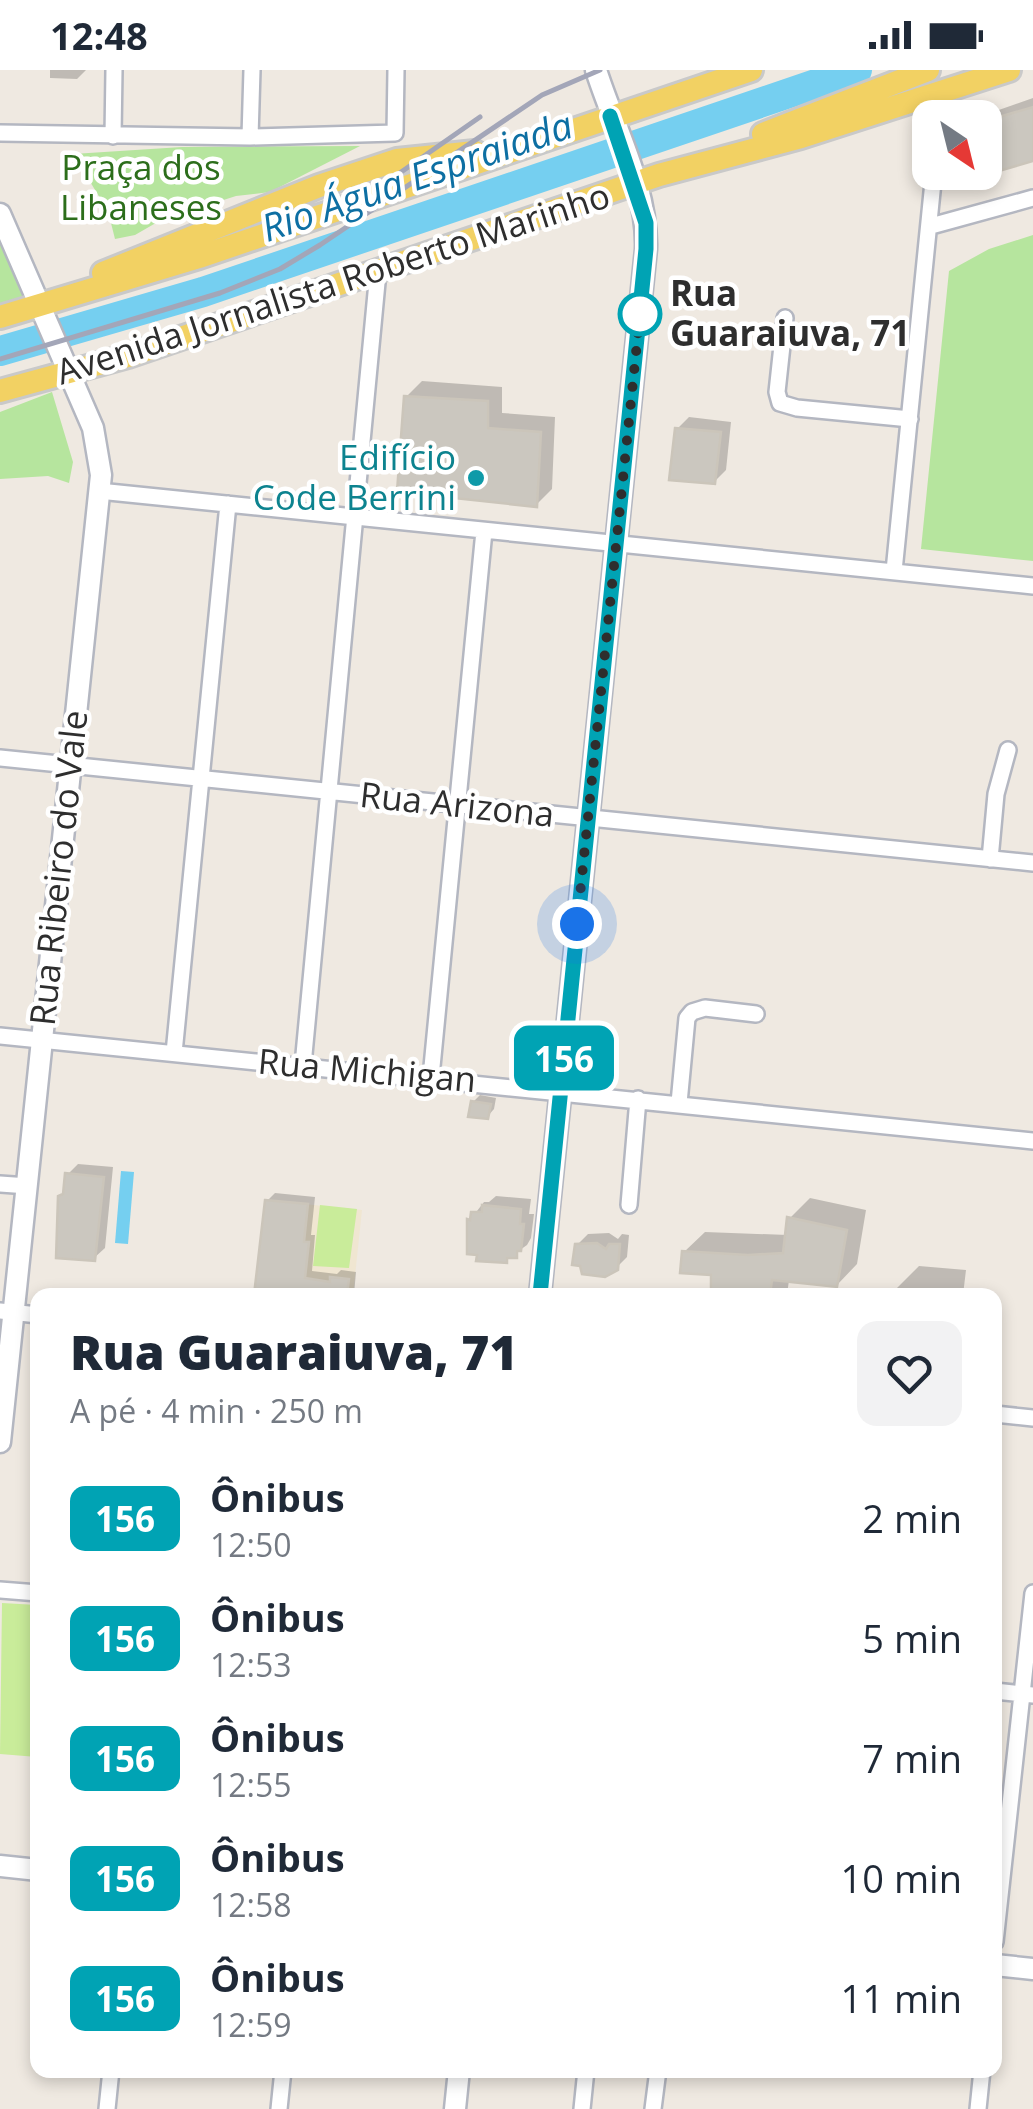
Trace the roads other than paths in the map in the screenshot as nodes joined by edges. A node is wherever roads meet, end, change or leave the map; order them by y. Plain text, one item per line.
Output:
1 (114, 70) edge
2 (252, 70) edge
3 (396, 70) edge
4 (596, 70) edge
5 (750, 70) edge
6 (928, 70) edge
7 (1009, 70) edge
8 (939, 92) junction
9 (939, 100) edge
10 (614, 125) junction
11 (0, 134) edge
12 (113, 136) junction
13 (250, 137) junction
14 (689, 165) junction
15 (632, 175) junction
16 (933, 190) edge
17 (1033, 198) edge
18 (0, 214) edge
19 (931, 226) junction
20 (378, 272) junction
21 (43, 314) junction
22 (0, 317) edge
23 (785, 318) dead end
24 (64, 365) junction
25 (0, 391) edge
26 (910, 419) junction
27 (99, 490) junction
28 (228, 504) junction
29 (357, 516) junction
30 (484, 531) junction
31 (617, 544) junction
32 (894, 571) junction
33 (1033, 586) edge
34 (1008, 750) dead end
35 (0, 758) edge
36 (70, 765) junction
37 (200, 779) junction
38 (330, 792) junction
39 (457, 804) junction
40 (588, 818) junction
41 (990, 858) junction
42 (1033, 863) edge
43 (756, 1014) dead end
44 (0, 1036) edge
45 (41, 1040) junction
46 (174, 1053) junction
47 (303, 1065) junction
48 (431, 1077) junction
49 (561, 1090) junction
50 (638, 1099) junction
51 (679, 1103) junction
52 (1033, 1141) edge
53 (0, 1184) edge
54 (28, 1186) junction
55 (629, 1206) dead end
56 (541, 1288) edge
57 (7, 1312) edge
58 (1002, 1415) edge
59 (1033, 1418) edge
60 (0, 1442) edge
61 (0, 1590) edge
62 (30, 1592) edge
63 (1033, 1593) edge
64 (1002, 1692) edge
65 (1028, 1694) edge
66 (0, 1866) edge
67 (30, 1869) edge
68 (1002, 1889) edge
69 (1002, 1966) edge
70 (1033, 1969) edge
71 (110, 2078) edge
72 (283, 2078) edge
73 (458, 2078) edge
74 (585, 2078) edge
75 (657, 2078) edge
76 (981, 2078) edge
77 (107, 2109) edge
78 (279, 2109) edge
79 (455, 2109) edge
80 (582, 2109) edge
81 (654, 2109) edge
82 (978, 2109) edge

1 - 12 street
2 - 13 street
3 - 13 street
4 - 10 street
5 - 10 main road, Avenida Jornalista Roberto Marinho
6 - 14 main road
7 - 8 main road, Avenida Jornalista Roberto Marinho
8 - 9 street
8 - 14 main road, Avenida Jornalista Roberto Marinho
10 - 15 street
10 - 21 main road, Avenida Jornalista Roberto Marinho
11 - 12 street
12 - 13 street
14 - 15 main road, Avenida Jornalista Roberto Marinho
15 - 20 main road, Avenida Jornalista Roberto Marinho
15 - 31 street
16 - 19 street
17 - 19 street
18 - 21 street, Rua Ribeiro do Vale
19 - 26 street
20 - 24 main road, Avenida Jornalista Roberto Marinho
20 - 29 street
21 - 22 main road, Avenida Jornalista Roberto Marinho
21 - 24 street, Rua Ribeiro do Vale
23 - 26 street
24 - 25 main road, Avenida Jornalista Roberto Marinho
24 - 27 street, Rua Ribeiro do Vale
26 - 32 street
27 - 28 street
27 - 36 street, Rua Ribeiro do Vale
28 - 29 street
28 - 37 street
29 - 30 street
29 - 38 street
30 - 31 street
30 - 39 street
31 - 32 street
31 - 40 street
32 - 33 street
34 - 41 street
35 - 36 street, Rua Arizona
36 - 37 street, Rua Arizona
36 - 45 street, Rua Ribeiro do Vale
37 - 38 street, Rua Arizona
37 - 46 street
38 - 39 street, Rua Arizona
38 - 47 street
39 - 40 street, Rua Arizona
39 - 48 street
40 - 41 street, Rua Arizona
40 - 49 street
41 - 42 street, Rua Arizona
43 - 51 street
44 - 45 street, Rua Michigan
45 - 46 street, Rua Michigan
45 - 54 street, Rua Ribeiro do Vale
46 - 47 street, Rua Michigan
47 - 48 street, Rua Michigan
48 - 49 street, Rua Michigan
49 - 50 street, Rua Michigan
49 - 56 street
50 - 51 street, Rua Michigan
50 - 55 street
51 - 52 street, Rua Michigan
53 - 54 street
54 - 57 street, Rua Ribeiro do Vale
57 - 60 street, Rua Ribeiro do Vale
58 - 59 street
61 - 62 street
63 - 65 street
64 - 65 street
65 - 68 street
66 - 67 street
69 - 70 street
71 - 77 street
72 - 78 street
73 - 79 street
74 - 80 street
75 - 81 street
76 - 82 street

